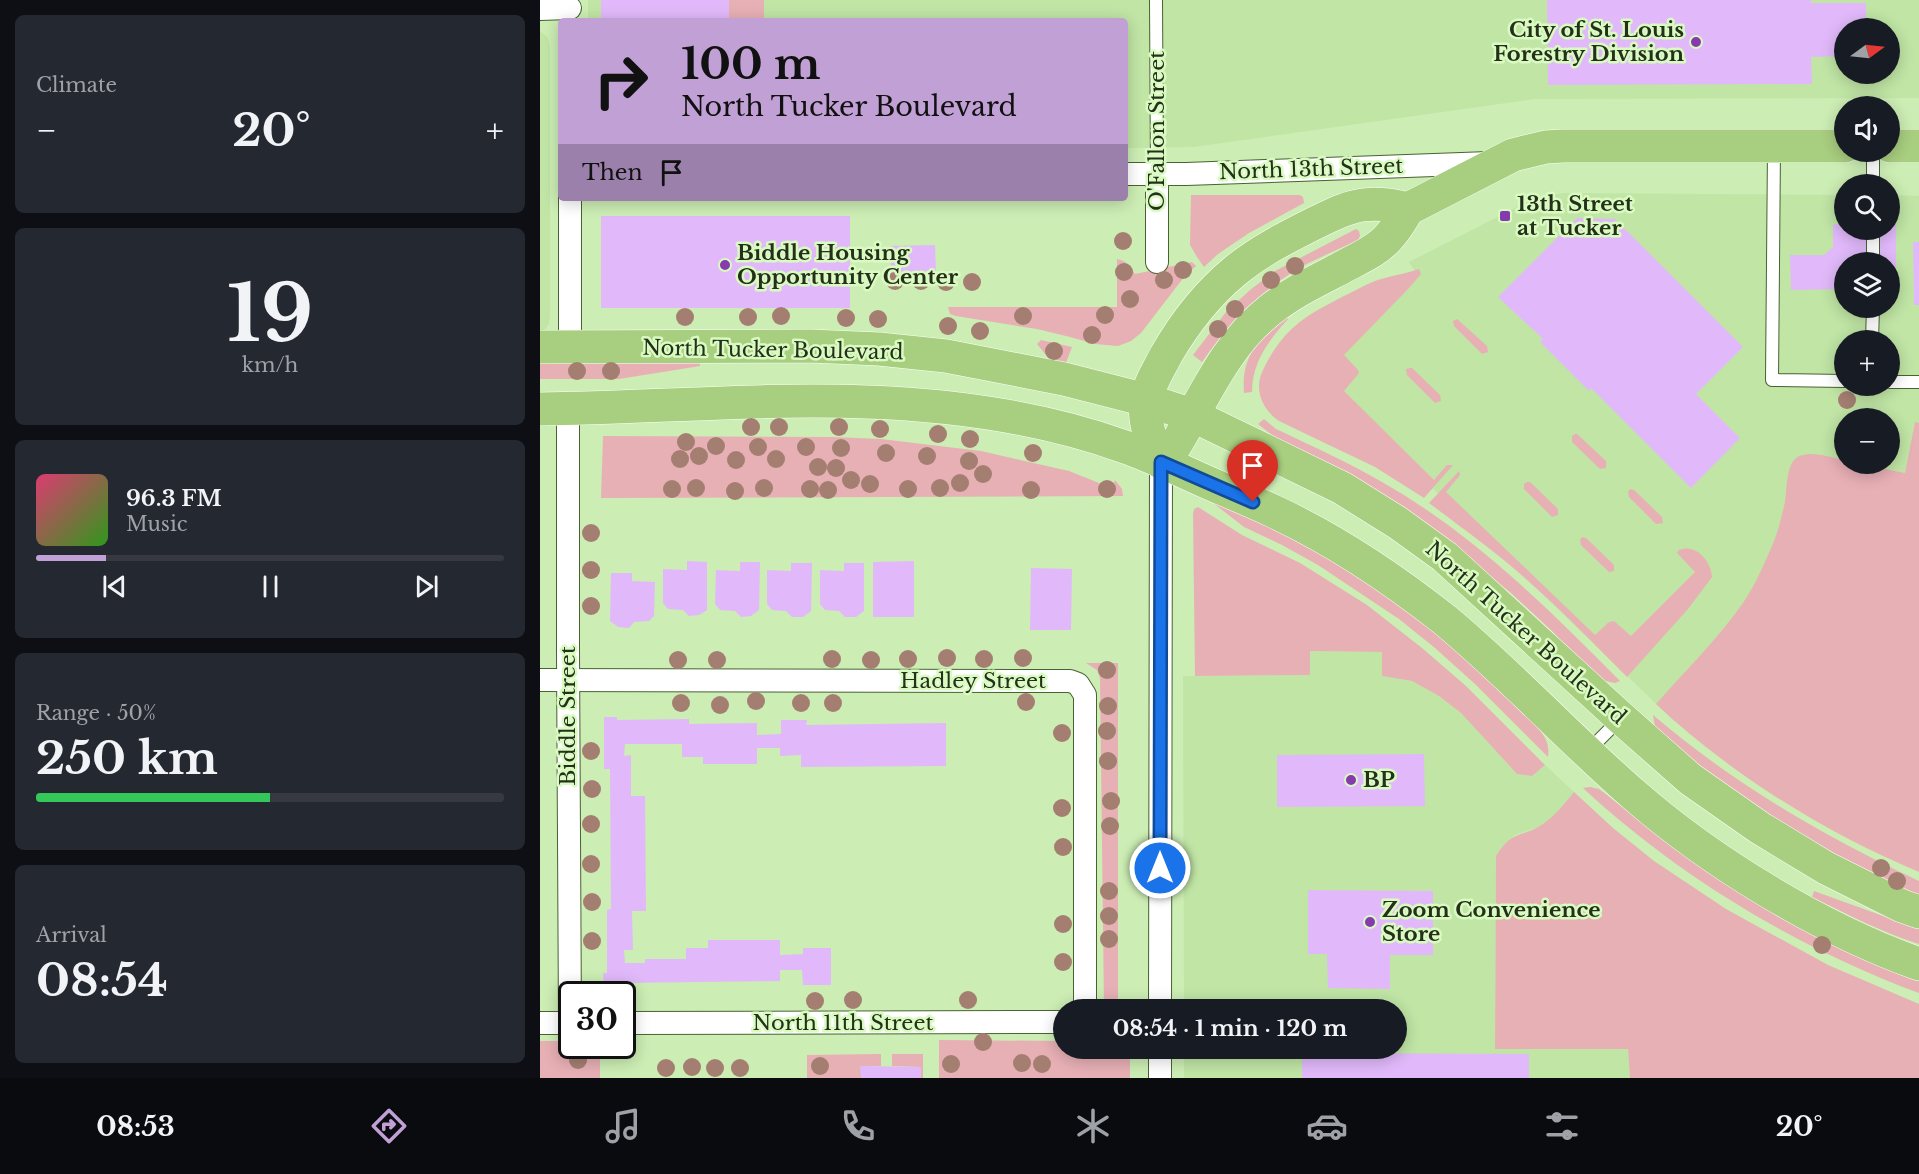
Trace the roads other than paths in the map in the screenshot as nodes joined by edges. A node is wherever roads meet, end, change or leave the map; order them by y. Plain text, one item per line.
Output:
1 (1156, 0) edge
2 (540, 9) edge
3 (570, 10) edge
4 (1774, 146) junction
5 (1834, 146) edge
6 (1900, 146) edge
7 (1919, 146) edge
8 (1497, 162) junction
9 (1128, 174) edge
10 (1157, 175) junction
11 (570, 201) edge
12 (1408, 209) junction
13 (1156, 262) dead end
14 (555, 347) edge
15 (1834, 381) edge
16 (1900, 382) edge
17 (1919, 382) edge
18 (1146, 400) junction
19 (554, 409) edge
20 (1192, 416) junction
21 (1161, 462) junction
22 (568, 680) junction
23 (540, 681) edge
24 (1621, 718) junction
25 (1587, 752) junction
26 (1919, 912) edge
27 (1919, 964) edge
28 (571, 981) edge
29 (1084, 999) edge
30 (1160, 999) edge
31 (1053, 1022) edge
32 (540, 1023) edge
33 (558, 1023) edge
34 (636, 1023) edge
35 (1160, 1059) edge
36 (1160, 1078) edge

1 - 10 lane, O'Fallon Street
2 - 3 street
4 - 5 main road, North 13th Street
4 - 8 main road, North 13th Street
4 - 15 lane
6 - 7 main road
8 - 10 street, North 13th Street
8 - 12 main road, North 13th Street
9 - 10 street, North 13th Street
10 - 13 street, O'Fallon Street
11 - 14 street
12 - 18 main road, North 13th Street
12 - 20 main road, North 13th Street
14 - 18 main road, North Tucker Boulevard
16 - 17 lane
18 - 20 main road, North Tucker Boulevard
18 - 21 main road, North 13th Street
19 - 21 main road, North Tucker Boulevard
19 - 22 street, Biddle Street
20 - 21 main road, North 13th Street
20 - 24 main road, North Tucker Boulevard
21 - 25 main road, North Tucker Boulevard
21 - 30 street
22 - 23 street, Hadley Street
22 - 28 street, Biddle Street
22 - 29 street, Hadley Street
24 - 25 lane
24 - 26 main road, North Tucker Boulevard
25 - 27 main road, North Tucker Boulevard
31 - 34 street, North 11th Street
32 - 33 street
35 - 36 street

